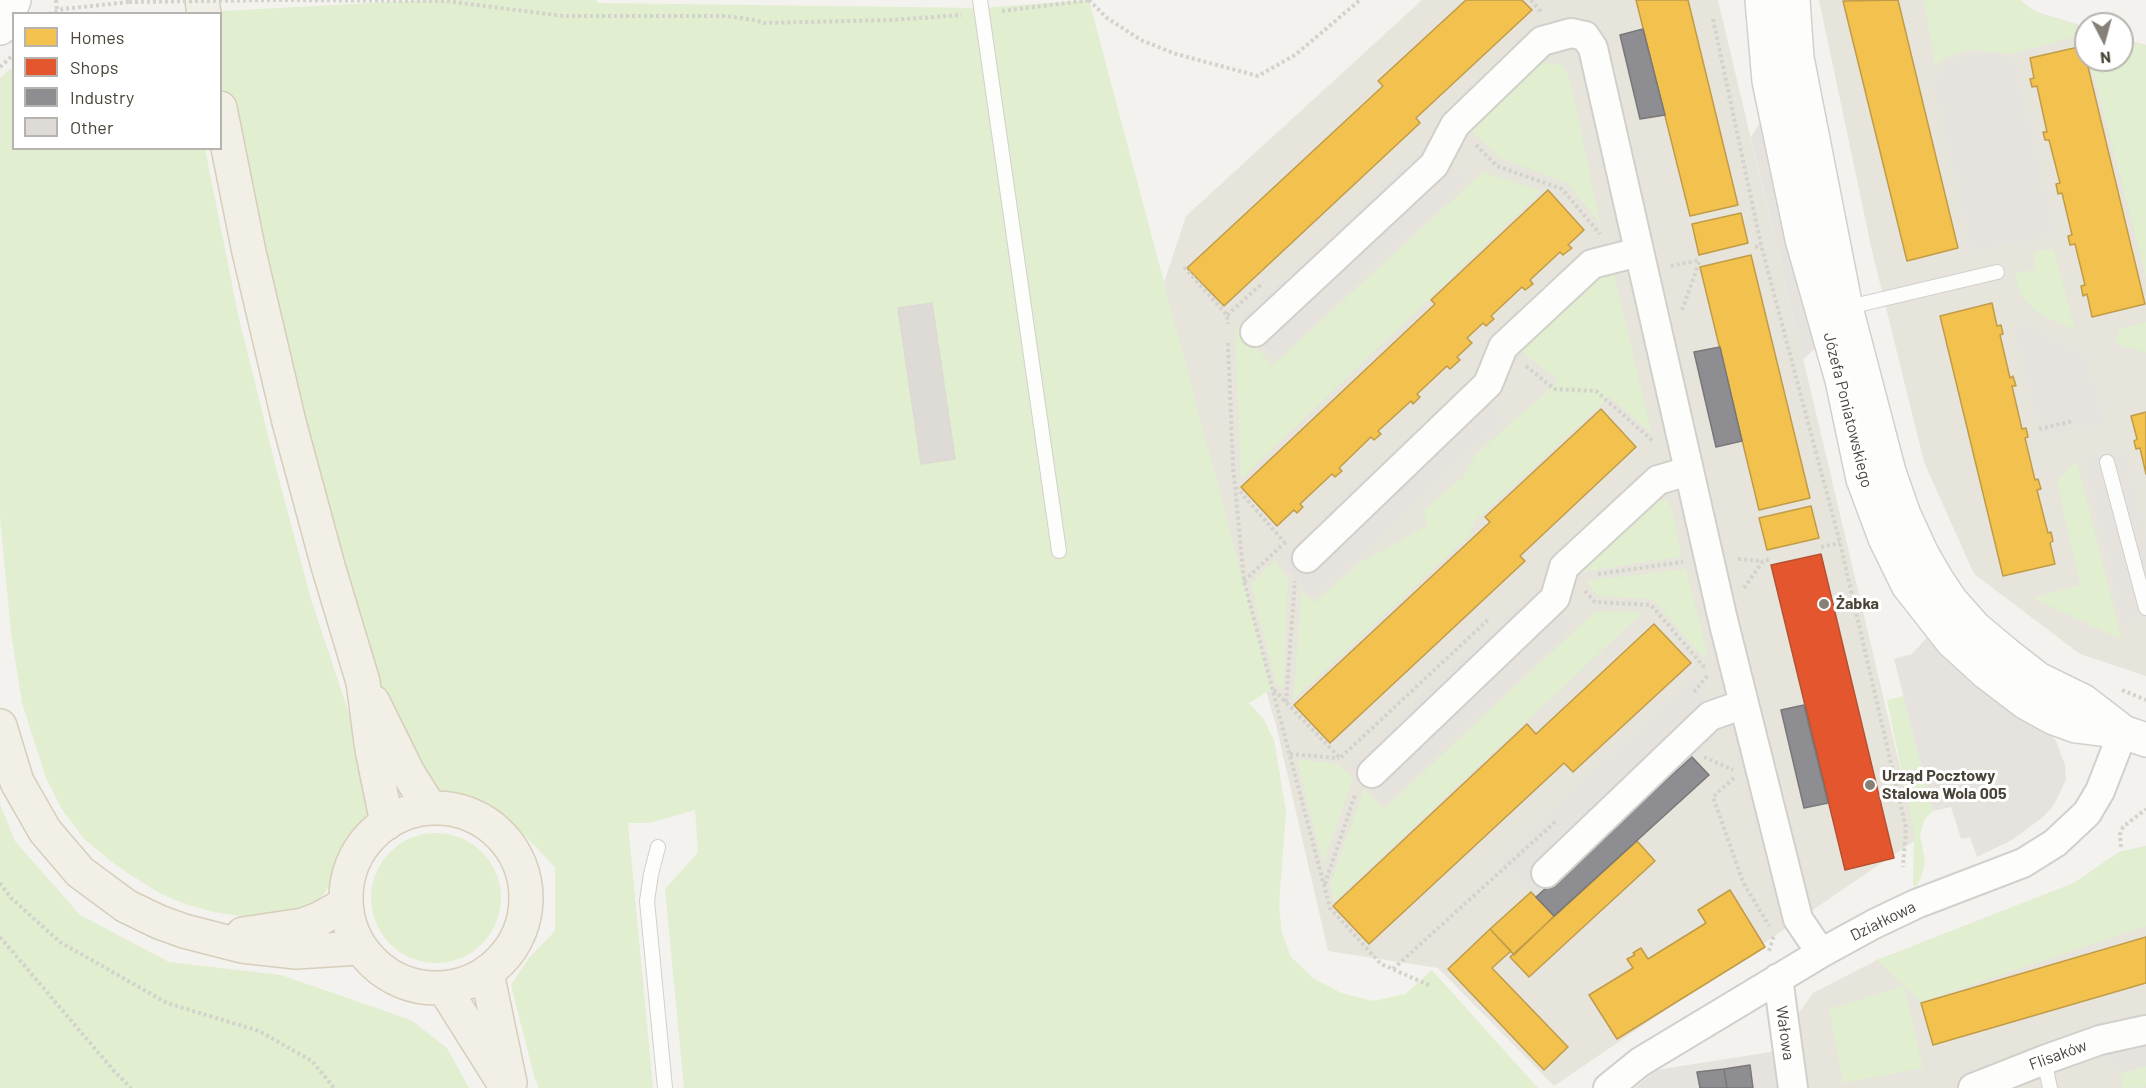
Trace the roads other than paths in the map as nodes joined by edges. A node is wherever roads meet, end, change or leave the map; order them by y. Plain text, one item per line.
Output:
1 (14, 0) edge
2 (1793, 0) edge
3 (1759, 6) edge
4 (981, 7) edge
5 (0, 28) edge
6 (222, 118) edge
7 (1639, 252) junction
8 (1998, 272) dead end
9 (1835, 310) junction
10 (1237, 332) road end
11 (2108, 462) dead end
12 (1680, 474) junction
13 (1295, 545) road end
14 (1059, 551) dead end
15 (2146, 608) edge
16 (363, 682) junction
17 (1744, 704) junction
18 (0, 726) edge
19 (2135, 736) edge
20 (1372, 773) road end
21 (430, 808) junction
22 (387, 823) junction
23 (658, 847) dead end
24 (1546, 873) dead end
25 (346, 904) junction
26 (211, 937) junction
27 (360, 948) junction
28 (1821, 953) junction
29 (487, 973) junction
30 (1778, 978) junction
31 (444, 988) junction
32 (2146, 1030) edge
33 (2044, 1060) junction
34 (509, 1088) edge
35 (665, 1088) edge
36 (1608, 1088) edge
37 (1793, 1088) edge
38 (1973, 1088) edge
39 (2050, 1088) edge

1 - 5 street
2 - 9 street, Józefa Poniatowskiego
3 - 9 street, Józefa Poniatowskiego
4 - 14 lane
6 - 16 main road
7 - 10 street
7 - 12 street
7 - 13 street
8 - 9 lane
9 - 19 street, Józefa Poniatowskiego
11 - 15 lane
12 - 17 street
12 - 20 street
16 - 21 main road
16 - 22 main road
17 - 24 street
17 - 28 street
18 - 26 main road
19 - 28 street, Działkowa
21 - 22 main road
21 - 29 main road
22 - 25 main road
23 - 35 lane
25 - 26 main road
25 - 27 main road
26 - 27 main road
27 - 31 main road
28 - 30 street, Działkowa
29 - 31 main road
29 - 34 main road
30 - 36 street, Działkowa
30 - 37 street, Wałowa
31 - 34 main road
32 - 33 street, Flisaków
33 - 38 street, Flisaków
33 - 39 lane

